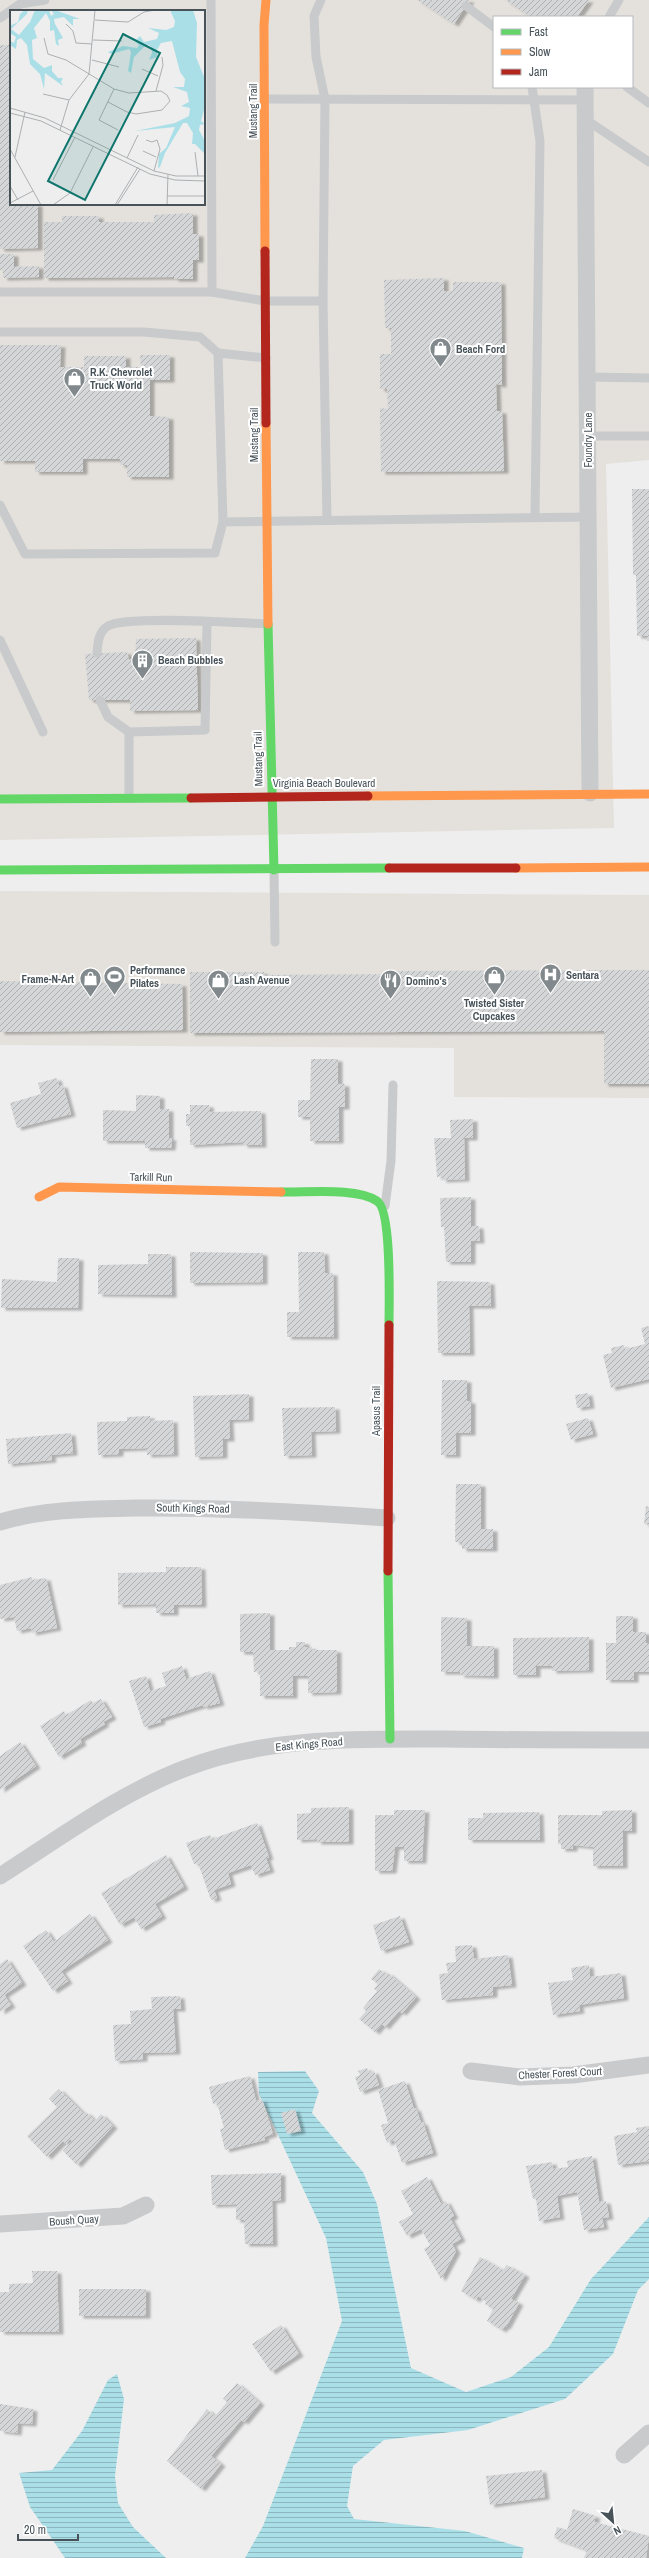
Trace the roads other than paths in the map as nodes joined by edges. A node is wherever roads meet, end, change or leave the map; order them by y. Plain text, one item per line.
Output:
1 (45, 0) edge
2 (211, 0) edge
3 (266, 0) edge
4 (321, 0) edge
5 (619, 0) edge
6 (466, 6) dead end
7 (11, 10) edge
8 (10, 11) edge
9 (610, 16) edge
10 (0, 18) edge
11 (493, 26) edge
12 (532, 88) edge
13 (629, 88) edge
14 (585, 94) edge
15 (264, 99) junction
16 (325, 99) junction
17 (534, 100) junction
18 (649, 103) edge
19 (208, 113) edge
20 (585, 119) junction
21 (649, 162) edge
22 (208, 182) edge
23 (0, 292) edge
24 (212, 292) junction
25 (266, 301) junction
26 (323, 301) junction
27 (0, 332) edge
28 (218, 353) junction
29 (266, 358) junction
30 (587, 376) junction
31 (649, 378) edge
32 (588, 436) junction
33 (649, 436) edge
34 (0, 505) edge
35 (535, 517) junction
36 (588, 517) junction
37 (327, 520) junction
38 (266, 521) junction
39 (223, 522) junction
40 (207, 623) junction
41 (268, 624) junction
42 (0, 640) edge
43 (97, 653) dead end
44 (100, 700) dead end
45 (43, 732) dead end
46 (129, 732) junction
47 (590, 793) junction
48 (649, 794) edge
49 (271, 796) junction
50 (0, 798) edge
51 (129, 798) junction
52 (649, 867) edge
53 (0, 870) edge
54 (274, 870) junction
55 (275, 942) dead end
56 (393, 1085) dead end
57 (39, 1197) dead end
58 (384, 1212) junction
59 (387, 1518) junction
60 (0, 1522) edge
61 (390, 1739) junction
62 (649, 1740) edge
63 (0, 1876) edge
64 (649, 2065) edge
65 (470, 2071) dead end
66 (146, 2206) dead end
67 (0, 2224) edge
68 (649, 2433) edge
69 (624, 2455) dead end

1 - 7 lane
2 - 19 lane
3 - 15 street, Mustang Trail
4 - 16 lane
5 - 9 lane
6 - 11 lane
8 - 10 lane
12 - 17 lane
13 - 18 lane
14 - 17 lane
14 - 20 street, Foundry Lane
15 - 16 lane
15 - 25 street, Mustang Trail
16 - 17 lane
16 - 26 lane
17 - 35 lane
19 - 22 lane
20 - 21 lane
20 - 30 street, Foundry Lane
22 - 24 lane
23 - 24 lane
24 - 25 lane
25 - 26 lane
25 - 29 street, Mustang Trail
26 - 37 lane
27 - 28 lane
28 - 29 lane
28 - 39 lane
29 - 38 street, Mustang Trail
30 - 31 lane
30 - 32 street, Foundry Lane
32 - 33 lane
32 - 36 street, Foundry Lane
34 - 39 lane
35 - 36 lane
35 - 37 lane
36 - 47 street, Foundry Lane
37 - 38 lane
38 - 39 lane
38 - 41 street, Mustang Trail
40 - 41 lane
40 - 43 lane
40 - 46 lane
41 - 49 street, Mustang Trail
42 - 45 lane
44 - 46 lane
46 - 51 lane
47 - 48 street, Virginia Beach Boulevard
47 - 49 street, Virginia Beach Boulevard
49 - 51 street, Virginia Beach Boulevard
49 - 54 street, Mustang Trail
50 - 51 street, Virginia Beach Boulevard
52 - 54 street
53 - 54 street
54 - 55 lane
56 - 58 lane
57 - 58 street, Tarkill Run
58 - 59 street, Apasus Trail
59 - 60 street, South Kings Road
59 - 61 street, Apasus Trail
61 - 62 street, East Kings Road
61 - 63 street, East Kings Road
64 - 65 street, Chester Forest Court
66 - 67 street, Boush Quay
68 - 69 street

